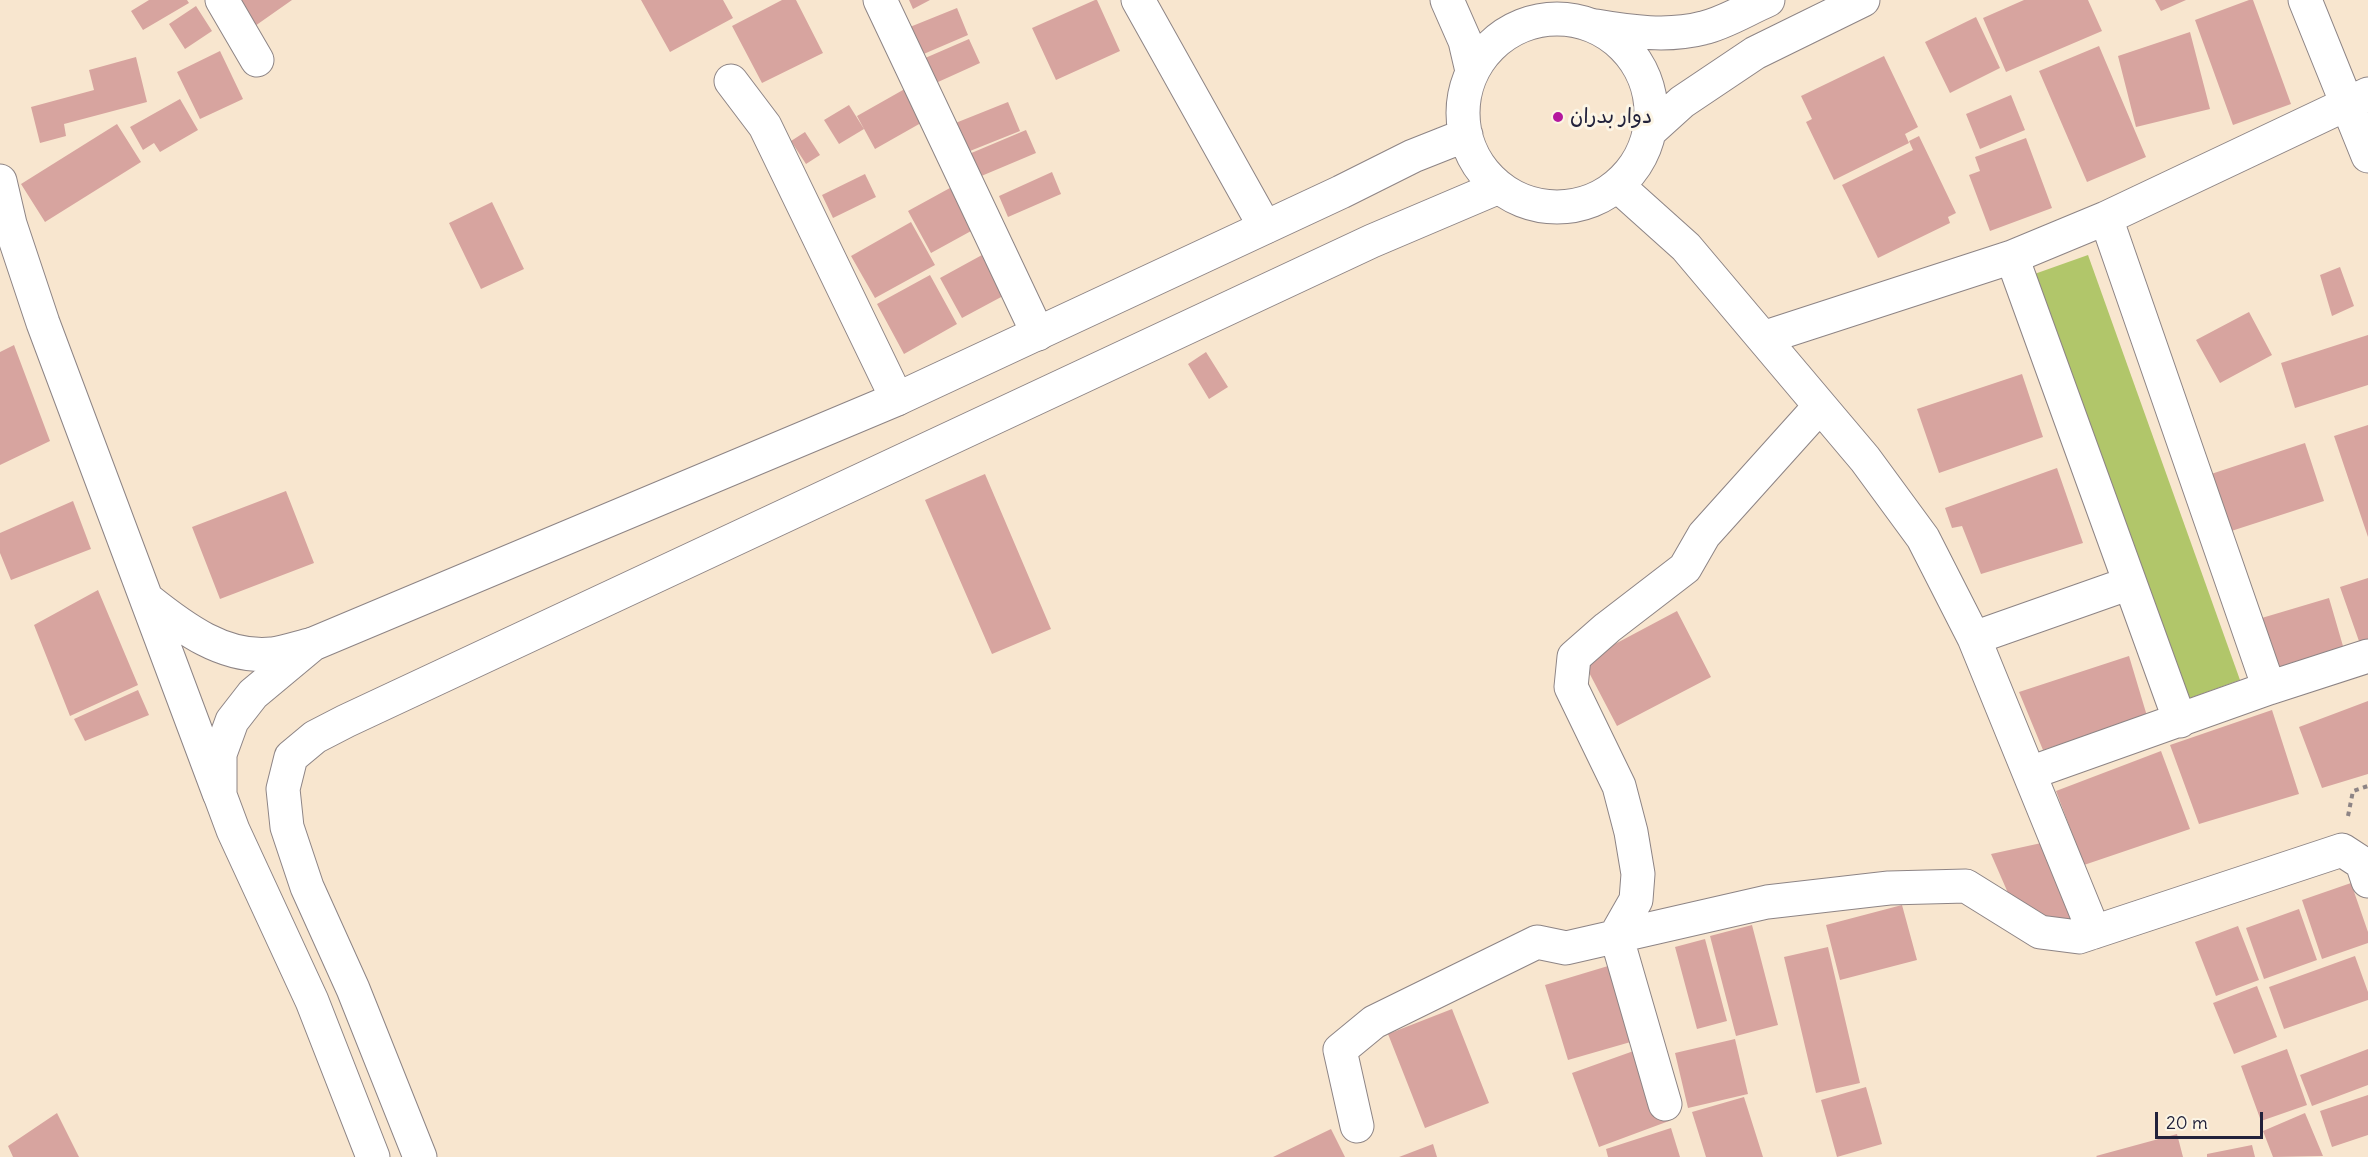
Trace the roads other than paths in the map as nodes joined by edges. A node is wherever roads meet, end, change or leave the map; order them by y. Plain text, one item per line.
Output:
1 (222, 0) edge
2 (880, 0) edge
3 (1138, 0) edge
4 (1447, 0) edge
5 (1538, 0) edge
6 (1768, 0) edge
7 (1863, 0) edge
8 (2305, 0) edge
9 (1585, 23) junction
10 (256, 60) dead end
11 (1472, 71) junction
12 (731, 81) dead end
13 (2358, 98) edge
14 (1650, 131) junction
15 (1466, 135) junction
16 (2368, 156) edge
17 (0, 181) edge
18 (1618, 186) junction
19 (1499, 188) junction
20 (2106, 218) junction
21 (1265, 227) junction
22 (2012, 257) junction
23 (1038, 334) junction
24 (1763, 338) junction
25 (897, 399) junction
26 (1820, 406) junction
27 (2130, 583) junction
28 (148, 600) junction
29 (1974, 638) junction
30 (313, 644) junction
31 (2368, 656) edge
32 (2269, 688) junction
33 (2181, 721) junction
34 (2030, 773) junction
35 (220, 795) junction
36 (2368, 881) edge
37 (2094, 932) junction
38 (1616, 935) junction
39 (1665, 1104) dead end
40 (1357, 1126) dead end
41 (373, 1157) edge
42 (420, 1157) edge

1 - 10 street
2 - 23 street
3 - 21 street
4 - 11 street
5 - 9 street
6 - 9 street
7 - 14 street
8 - 13 street
9 - 11 street
9 - 14 street
11 - 15 street
12 - 25 street
13 - 16 street
13 - 20 street
14 - 18 street
15 - 19 street
15 - 21 street
17 - 28 street
18 - 19 street
18 - 24 street
19 - 42 street
20 - 22 street
20 - 32 street
21 - 23 street
22 - 24 street
22 - 27 street
23 - 25 street
24 - 26 street
25 - 30 street
26 - 29 street
26 - 38 street
27 - 29 street
27 - 33 street
28 - 30 street
28 - 35 street
29 - 34 street
30 - 35 street
31 - 32 street
32 - 33 street
33 - 34 street
34 - 37 street
35 - 41 street
36 - 37 street
37 - 38 street
38 - 39 street
38 - 40 street

